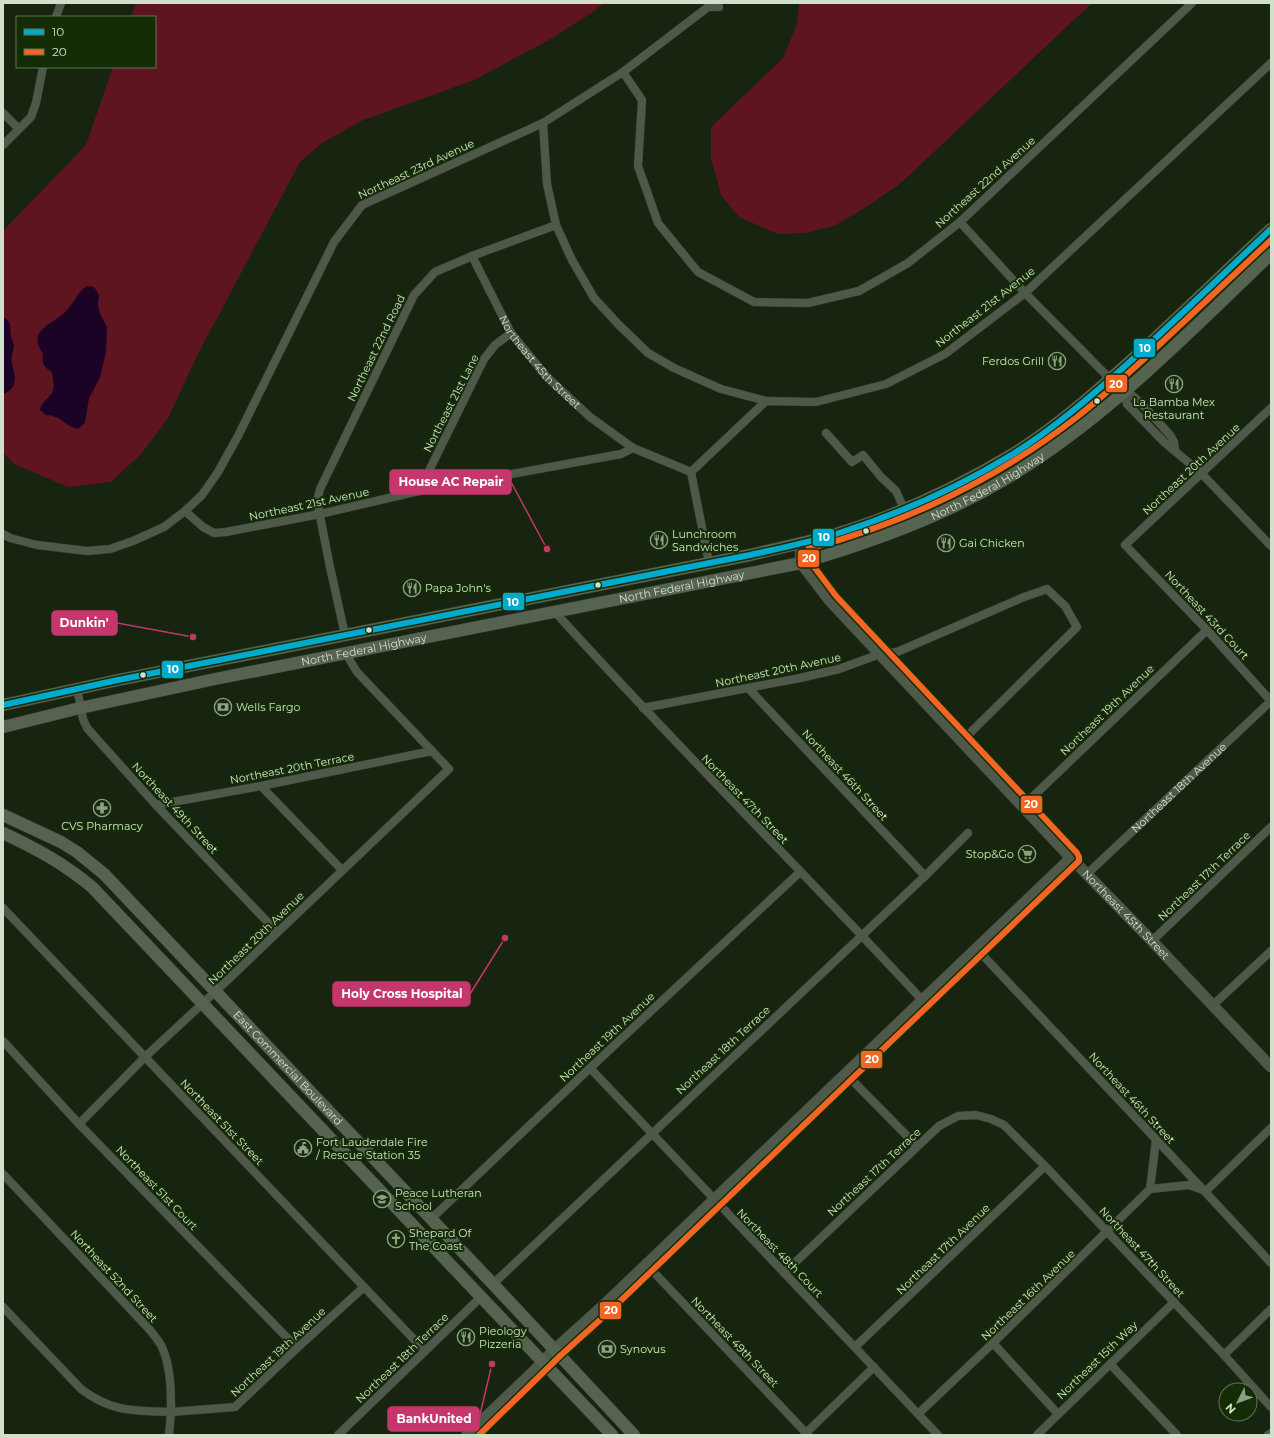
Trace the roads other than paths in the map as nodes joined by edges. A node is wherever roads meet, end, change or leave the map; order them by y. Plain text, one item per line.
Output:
1 (61, 3) edge
2 (1192, 3) edge
3 (719, 7) dead end
4 (56, 16) edge
5 (1271, 63) edge
6 (43, 68) edge
7 (623, 72) junction
8 (3, 113) edge
9 (543, 123) junction
10 (19, 129) junction
11 (3, 145) edge
12 (960, 222) junction
13 (556, 225) junction
14 (1271, 229) edge
15 (1271, 254) edge
16 (472, 256) junction
17 (1224, 274) junction
18 (1025, 293) junction
19 (1224, 298) junction
20 (511, 333) junction
21 (1111, 379) junction
22 (1124, 393) junction
23 (766, 401) junction
24 (1271, 408) edge
25 (826, 433) dead end
26 (633, 448) junction
27 (691, 472) junction
28 (1201, 473) junction
29 (970, 478) junction
30 (420, 491) junction
31 (979, 494) junction
32 (904, 509) junction
33 (185, 511) junction
34 (320, 514) junction
35 (3, 534) edge
36 (1270, 541) edge
37 (800, 543) junction
38 (1125, 545) joint
39 (709, 562) junction
40 (801, 563) junction
41 (690, 585) junction
42 (555, 612) junction
43 (378, 629) junction
44 (1207, 630) junction
45 (345, 635) junction
46 (346, 654) junction
47 (880, 654) junction
48 (232, 658) junction
49 (310, 660) junction
50 (215, 679) junction
51 (77, 688) junction
52 (749, 689) junction
53 (1271, 701) edge
54 (3, 705) edge
55 (80, 708) junction
56 (643, 708) junction
57 (3, 727) edge
58 (962, 741) junction
59 (432, 751) junction
60 (261, 786) junction
61 (156, 805) junction
62 (1022, 806) junction
63 (3, 815) edge
64 (1271, 827) edge
65 (3, 833) edge
66 (968, 833) dead end
67 (1071, 858) junction
68 (342, 870) junction
69 (800, 872) junction
70 (1087, 874) junction
71 (925, 876) junction
72 (3, 908) edge
73 (277, 932) junction
74 (861, 935) junction
75 (1152, 941) junction
76 (976, 948) junction
77 (1271, 952) edge
78 (215, 992) junction
79 (922, 1000) junction
80 (203, 1003) junction
81 (1213, 1005) junction
82 (3, 1042) edge
83 (145, 1056) junction
84 (1271, 1067) edge
85 (590, 1068) junction
86 (845, 1073) junction
87 (991, 1119) joint
88 (79, 1124) junction
89 (1271, 1128) edge
90 (652, 1133) junction
91 (333, 1140) junction
92 (1156, 1140) junction
93 (917, 1146) junction
94 (365, 1150) junction
95 (1045, 1166) junction
96 (3, 1174) edge
97 (1150, 1189) junction
98 (1206, 1191) junction
99 (714, 1199) junction
100 (431, 1219) junction
101 (1108, 1232) junction
102 (1271, 1263) edge
103 (646, 1264) junction
104 (784, 1273) junction
105 (493, 1284) junction
106 (364, 1287) junction
107 (481, 1297) junction
108 (1174, 1302) junction
109 (3, 1307) edge
110 (1271, 1309) edge
111 (994, 1344) junction
112 (855, 1347) junction
113 (297, 1348) junction
114 (554, 1350) junction
115 (425, 1351) junction
116 (1224, 1355) junction
117 (543, 1362) junction
118 (1110, 1364) junction
119 (874, 1367) junction
120 (1271, 1407) edge
121 (171, 1412) junction
122 (918, 1414) junction
123 (1058, 1414) junction
124 (1271, 1433) edge
125 (807, 1434) edge
126 (169, 1435) edge
127 (338, 1435) edge
128 (467, 1435) edge
129 (612, 1435) edge
130 (634, 1435) edge
131 (938, 1435) edge
132 (1037, 1435) edge
133 (1177, 1435) edge
134 (1268, 1435) edge

1 - 4 street
2 - 12 street, Northeast 22nd Avenue
3 - 7 street, Northeast 23rd Avenue
5 - 18 street, Northeast 21st Avenue
6 - 10 street
7 - 9 street, Northeast 23rd Avenue
7 - 12 street, Northeast 22nd Avenue
8 - 10 street
9 - 13 street, Northeast 21st Avenue
9 - 33 street, Northeast 23rd Avenue
10 - 11 street
12 - 18 street
13 - 16 street, Northeast 22nd Road
13 - 23 street, Northeast 21st Avenue
14 - 17 main road, North Federal Highway
15 - 19 main road, North Federal Highway
16 - 20 street, Northeast 45th Street
16 - 34 street, Northeast 22nd Road
17 - 19 main road
17 - 21 main road, North Federal Highway
18 - 21 street
18 - 23 street, Northeast 21st Avenue
19 - 22 main road, North Federal Highway
20 - 26 street, Northeast 45th Street
20 - 30 street, Northeast 21st Lane
21 - 22 street
21 - 29 main road, North Federal Highway
22 - 28 street
22 - 31 main road, North Federal Highway
23 - 27 street
24 - 28 street, Northeast 20th Avenue
25 - 32 street
26 - 27 street, Northeast 45th Street
26 - 30 street, Northeast 21st Avenue
27 - 39 street
28 - 36 street
28 - 38 street, Northeast 20th Avenue
29 - 31 street
29 - 32 main road, North Federal Highway
30 - 34 street, Northeast 21st Avenue
31 - 40 main road, North Federal Highway
32 - 37 main road, North Federal Highway
33 - 34 street, Northeast 21st Avenue
33 - 35 street
34 - 45 street, Northeast 22nd Road
37 - 39 main road, North Federal Highway
37 - 40 street
38 - 44 street, Northeast 43rd Court
39 - 41 main road
39 - 43 main road, North Federal Highway
40 - 41 main road, North Federal Highway
40 - 47 street, Northeast 45th Street
41 - 42 main road, North Federal Highway
42 - 46 main road, North Federal Highway
42 - 56 street, Northeast 47th Street
43 - 45 main road, North Federal Highway
43 - 46 main road
44 - 53 street, Northeast 43rd Court
44 - 62 street, Northeast 19th Avenue
45 - 48 main road, North Federal Highway
45 - 49 main road
46 - 49 main road, North Federal Highway
46 - 59 street
47 - 52 street, Northeast 20th Avenue
47 - 58 street, Northeast 45th Street
47 - 58 street, Northeast 20th Avenue
48 - 50 main road
48 - 51 main road, North Federal Highway
49 - 50 main road, North Federal Highway
50 - 55 main road, North Federal Highway
51 - 54 main road, North Federal Highway
51 - 55 street, Northeast 49th Street
52 - 56 street, Northeast 20th Avenue
52 - 71 street, Northeast 46th Street
53 - 70 street, Northeast 18th Avenue
55 - 57 main road, North Federal Highway
55 - 61 street, Northeast 49th Street
56 - 69 street, Northeast 47th Street
58 - 62 street, Northeast 45th Street
59 - 60 street, Northeast 20th Terrace
59 - 68 street, Northeast 20th Avenue
60 - 61 street, Northeast 20th Terrace
60 - 68 street
61 - 73 street, Northeast 49th Street
62 - 67 street, Northeast 45th Street
63 - 78 main road, East Commercial Boulevard
64 - 75 street, Northeast 17th Terrace
65 - 80 main road, East Commercial Boulevard
66 - 71 street, Northeast 18th Terrace
67 - 70 street, Northeast 45th Street
67 - 76 street
68 - 73 street, Northeast 20th Avenue
69 - 74 street, Northeast 47th Street
69 - 85 street, Northeast 19th Avenue
70 - 75 street, Northeast 45th Street
71 - 74 street, Northeast 18th Terrace
72 - 83 street, Northeast 51st Street
73 - 78 street, Northeast 20th Avenue
74 - 79 street, Northeast 47th Street
74 - 90 street, Northeast 18th Terrace
75 - 81 street, Northeast 45th Street
76 - 79 street
76 - 92 street, Northeast 46th Street
77 - 81 street
78 - 80 street, Northeast 20th Avenue
78 - 94 main road, East Commercial Boulevard
79 - 86 street
80 - 83 street, Northeast 20th Avenue
80 - 91 main road, East Commercial Boulevard
81 - 84 street, Northeast 45th Street
82 - 88 street, Northeast 51st Court
83 - 88 street, Northeast 20th Avenue
83 - 106 street, Northeast 51st Street
85 - 90 street, Northeast 48th Court
85 - 100 street, Northeast 19th Avenue
86 - 93 street
86 - 99 street
87 - 93 street, Northeast 17th Terrace
87 - 95 street, Northeast 47th Street
88 - 113 street, Northeast 51st Court
89 - 98 street
90 - 99 street, Northeast 48th Court
90 - 105 street, Northeast 18th Terrace
91 - 94 main road
91 - 107 main road, East Commercial Boulevard
92 - 97 street
92 - 98 street, Northeast 46th Street
93 - 104 street, Northeast 17th Terrace
94 - 100 main road, East Commercial Boulevard
95 - 101 street, Northeast 47th Street
95 - 112 street, Northeast 17th Avenue
96 - 121 street, Northeast 52nd Street
97 - 98 street
97 - 101 street, Northeast 16th Avenue
98 - 102 street, Northeast 46th Street
99 - 103 street
99 - 104 street, Northeast 48th Court
100 - 105 main road, East Commercial Boulevard
101 - 108 street, Northeast 47th Street
101 - 111 street, Northeast 16th Avenue
103 - 114 street
103 - 125 street, Northeast 49th Street
104 - 112 street, Northeast 48th Court
105 - 114 main road, East Commercial Boulevard
106 - 113 street, Northeast 19th Avenue
106 - 115 street, Northeast 51st Street
107 - 115 street, Northeast 18th Terrace
107 - 117 main road, East Commercial Boulevard
108 - 116 street, Northeast 47th Street
108 - 118 street, Northeast 15th Way
109 - 121 street, Northeast 19th Avenue
110 - 116 street
111 - 122 street, Northeast 16th Avenue
111 - 123 street
112 - 119 street, Northeast 48th Court
113 - 121 street, Northeast 19th Avenue
114 - 117 street
114 - 130 main road, East Commercial Boulevard
115 - 127 street, Northeast 18th Terrace
116 - 120 street, Northeast 47th Street
117 - 128 street
117 - 129 main road, East Commercial Boulevard
118 - 123 street, Northeast 15th Way
118 - 133 street
119 - 122 street, Northeast 48th Court
119 - 125 street
121 - 126 street
122 - 131 street, Northeast 48th Court
123 - 132 street, Northeast 15th Way
124 - 134 street

